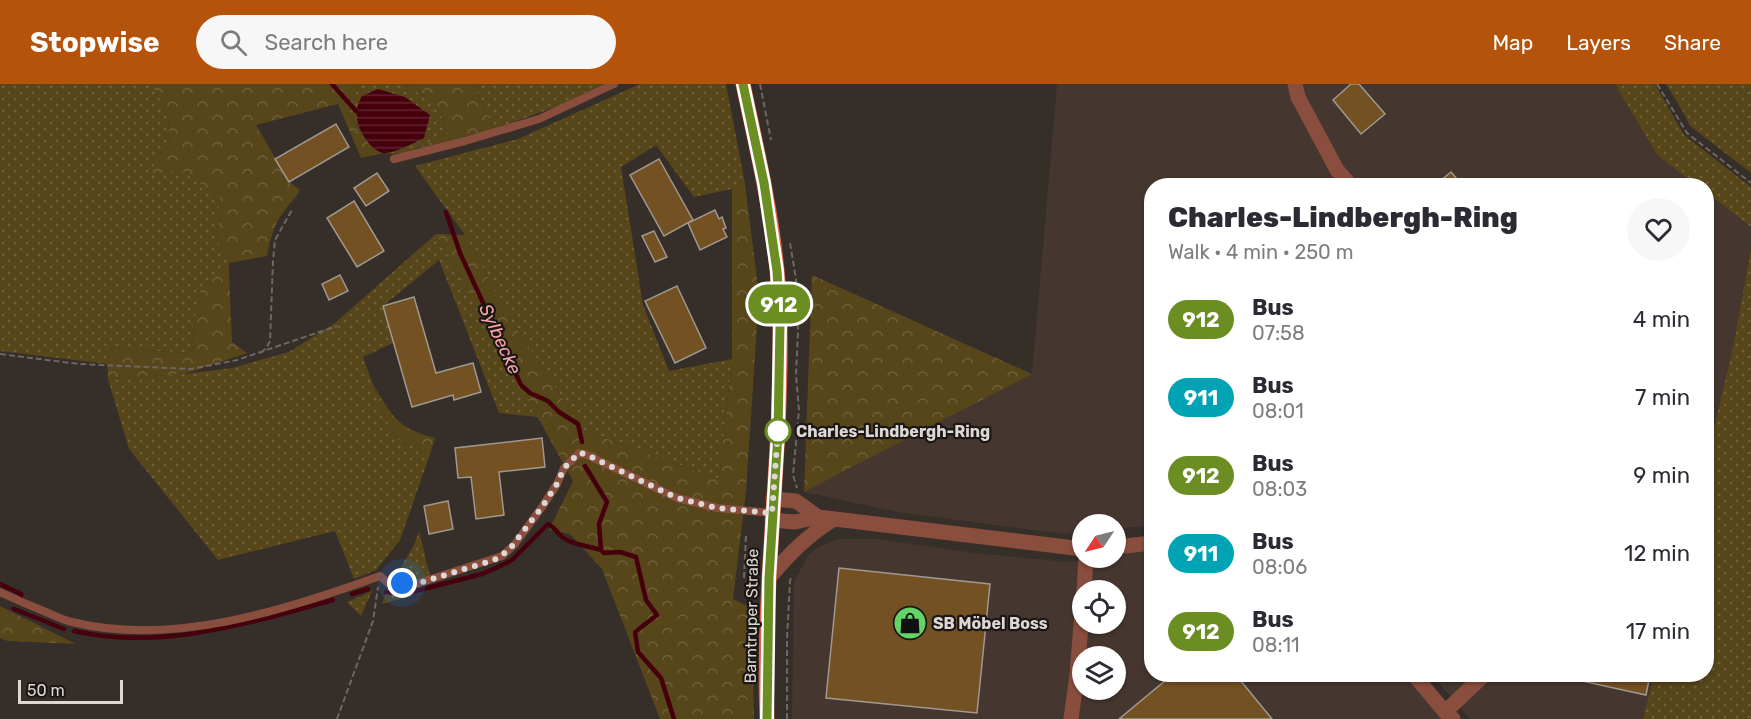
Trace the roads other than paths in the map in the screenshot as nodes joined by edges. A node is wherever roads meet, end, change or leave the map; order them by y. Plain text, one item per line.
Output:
1 (614, 84) edge
2 (743, 84) edge
3 (1295, 84) edge
4 (398, 158) dead end
5 (1344, 178) edge
6 (772, 511) junction
7 (818, 517) junction
8 (834, 519) junction
9 (1144, 544) edge
10 (1126, 546) edge
11 (1072, 548) edge
12 (769, 578) junction
13 (0, 592) edge
14 (1080, 634) edge
15 (1420, 682) edge
16 (1478, 682) edge
17 (1449, 716) edge
18 (767, 719) edge
19 (1071, 719) edge

1 - 4 lane
2 - 6 main road, Barntruper Straße
3 - 5 street
6 - 7 street
6 - 7 street
6 - 12 main road, Barntruper Straße
6 - 13 lane
7 - 8 street
8 - 11 street
8 - 12 street
9 - 10 street
12 - 18 main road, Barntruper Straße
14 - 19 street
15 - 17 street
16 - 17 street

